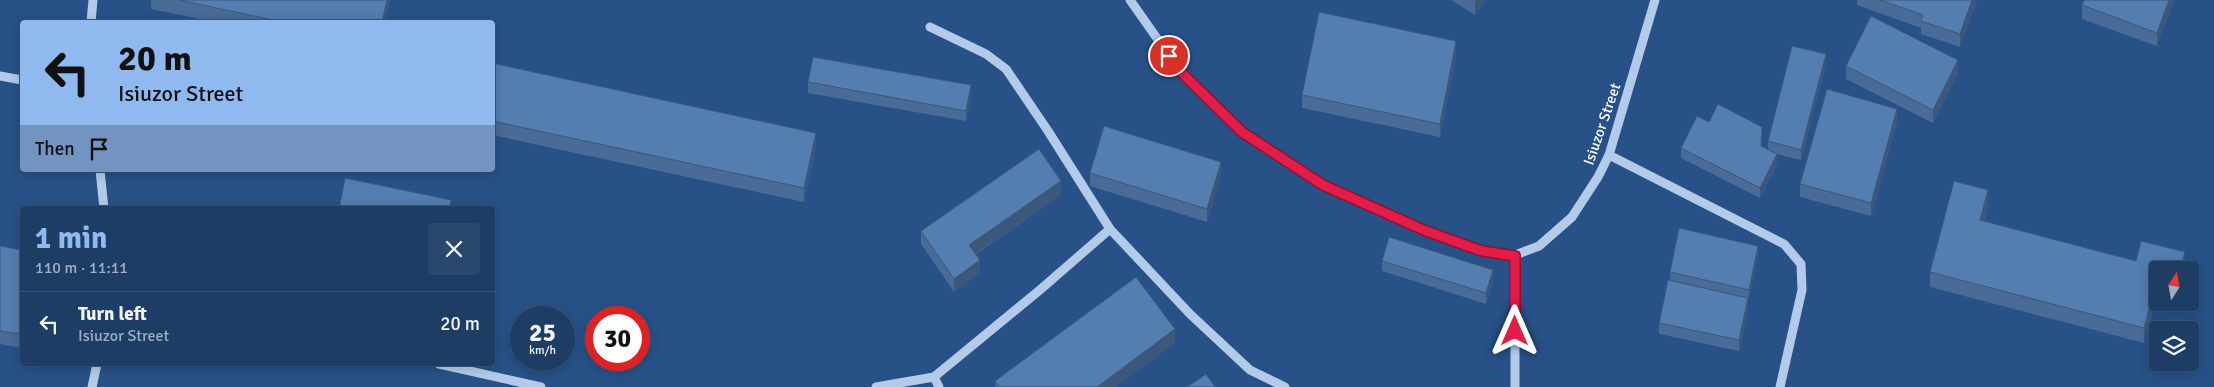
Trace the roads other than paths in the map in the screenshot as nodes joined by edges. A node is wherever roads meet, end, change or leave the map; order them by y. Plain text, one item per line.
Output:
1 (93, 0) edge
2 (1130, 0) edge
3 (1655, 0) edge
4 (91, 20) edge
5 (930, 27) dead end
6 (0, 76) edge
7 (20, 80) edge
8 (1609, 155) junction
9 (100, 172) edge
10 (104, 206) edge
11 (1110, 229) junction
12 (1515, 256) junction
13 (97, 366) edge
14 (448, 366) edge
15 (934, 376) junction
16 (92, 387) edge
17 (541, 387) edge
18 (876, 387) edge
19 (939, 387) edge
20 (1285, 387) edge
21 (1515, 387) edge
22 (1780, 387) edge

1 - 4 street
2 - 12 street
3 - 8 street, Isiuzor Street
5 - 11 street
6 - 7 street
8 - 12 street, Isiuzor Street
8 - 22 street
9 - 10 street
11 - 15 street
11 - 20 street
12 - 21 street
13 - 16 street
14 - 17 street
15 - 18 street
15 - 19 street

